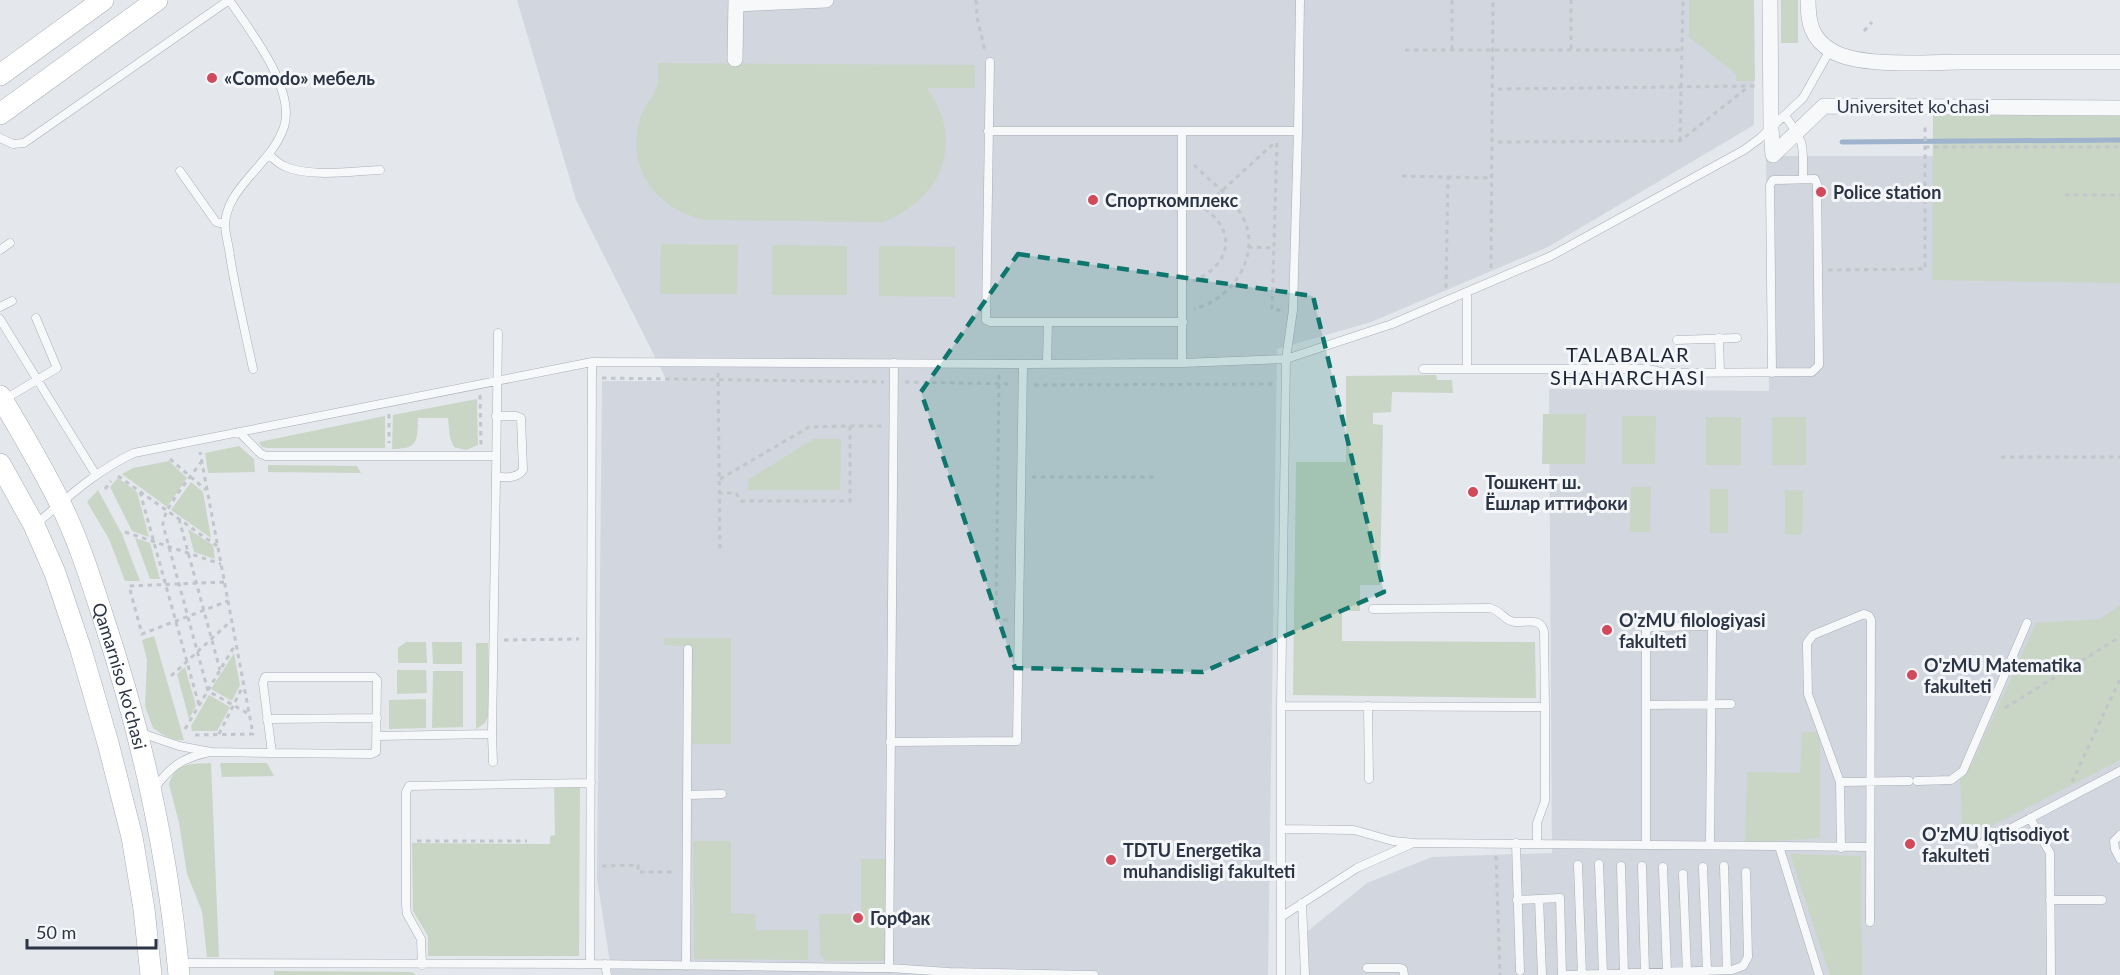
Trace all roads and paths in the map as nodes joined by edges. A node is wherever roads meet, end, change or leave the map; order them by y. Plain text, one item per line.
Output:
1 (103, 0) edge
2 (157, 0) edge
3 (229, 0) edge
4 (826, 0) edge
5 (976, 0) edge
6 (1300, 0) edge
7 (1452, 0) edge
8 (1493, 0) edge
9 (1571, 0) edge
10 (1683, 0) edge
11 (1770, 0) edge
12 (1808, 0) edge
13 (736, 2) edge
14 (1872, 22) dead end
15 (1864, 31) dead end
16 (1405, 50) dead end
17 (1452, 50) junction
18 (1492, 50) junction
19 (1571, 50) junction
20 (1682, 50) junction
21 (1830, 50) junction
22 (735, 59) dead end
23 (990, 62) joint
24 (2120, 62) edge
25 (0, 75) edge
26 (1772, 85) junction
27 (1681, 86) junction
28 (1750, 86) junction
29 (1498, 89) dead end
30 (2120, 108) edge
31 (0, 114) edge
32 (1785, 116) junction
33 (1771, 129) junction
34 (988, 131) junction
35 (1298, 131) junction
36 (1925, 131) dead end
37 (1182, 132) junction
38 (1798, 132) junction
39 (0, 138) edge
40 (1680, 141) junction
41 (1498, 142) dead end
42 (1925, 146) junction
43 (2120, 147) edge
44 (1183, 154) junction
45 (269, 155) junction
46 (380, 170) dead end
47 (180, 171) dead end
48 (1402, 176) dead end
49 (1448, 177) junction
50 (1490, 178) junction
51 (1803, 179) junction
52 (1183, 189) junction
53 (1221, 192) junction
54 (2065, 195) dead end
55 (2120, 195) edge
56 (1203, 207) junction
57 (225, 224) junction
58 (10, 243) dead end
59 (1248, 247) junction
60 (1274, 248) junction
61 (0, 250) edge
62 (1818, 270) junction
63 (1491, 282) junction
64 (1183, 283) junction
65 (1467, 292) junction
66 (12, 301) dead end
67 (1445, 302) junction
68 (0, 307) edge
69 (1183, 310) junction
70 (1293, 310) junction
71 (36, 318) dead end
72 (0, 319) edge
73 (1048, 322) junction
74 (1183, 322) junction
75 (498, 333) dead end
76 (1719, 338) junction
77 (1737, 338) dead end
78 (1677, 340) dead end
79 (1286, 359) junction
80 (1275, 361) junction
81 (592, 362) junction
82 (718, 362) junction
83 (894, 363) junction
84 (1182, 363) junction
85 (1000, 364) junction
86 (1023, 364) junction
87 (1047, 364) junction
88 (253, 369) dead end
89 (1423, 369) dead end
90 (1467, 369) junction
91 (1720, 372) junction
92 (1772, 373) junction
93 (592, 377) junction
94 (718, 379) junction
95 (37, 380) junction
96 (496, 380) junction
97 (894, 382) junction
98 (999, 384) junction
99 (1023, 385) junction
100 (480, 395) dead end
101 (1, 398) edge
102 (389, 412) dead end
103 (496, 416) junction
104 (850, 426) junction
105 (894, 426) junction
106 (239, 432) junction
107 (210, 449) dead end
108 (200, 451) junction
109 (189, 453) dead end
110 (179, 456) dead end
111 (389, 456) junction
112 (481, 456) junction
113 (496, 456) junction
114 (2001, 457) dead end
115 (2120, 457) edge
116 (202, 461) junction
117 (0, 464) edge
118 (121, 471) dead end
119 (96, 475) junction
120 (116, 475) junction
121 (191, 477) junction
122 (496, 477) junction
123 (1021, 477) junction
124 (1157, 477) dead end
125 (720, 479) junction
126 (105, 489) dead end
127 (207, 491) junction
128 (140, 492) junction
129 (720, 493) junction
130 (60, 504) junction
131 (167, 511) junction
132 (180, 519) junction
133 (34, 525) junction
134 (125, 532) dead end
135 (154, 542) junction
136 (218, 546) junction
137 (169, 547) junction
138 (720, 552) dead end
139 (189, 553) junction
140 (221, 564) junction
141 (224, 582) junction
142 (179, 584) junction
143 (197, 584) junction
144 (166, 585) junction
145 (228, 601) junction
146 (1373, 609) dead end
147 (204, 610) junction
148 (188, 616) junction
149 (1018, 620) junction
150 (176, 621) junction
151 (232, 621) junction
152 (2027, 623) dead end
153 (2120, 637) edge
154 (212, 638) junction
155 (592, 639) junction
156 (494, 640) junction
157 (236, 644) junction
158 (688, 649) dead end
159 (197, 652) junction
160 (187, 661) junction
161 (220, 670) junction
162 (171, 675) dead end
163 (2120, 679) edge
164 (243, 685) junction
165 (208, 691) junction
166 (1711, 704) junction
167 (1731, 704) dead end
168 (199, 705) junction
169 (233, 705) junction
170 (1646, 705) junction
171 (1281, 706) junction
172 (1368, 706) junction
173 (1545, 706) junction
174 (249, 714) junction
175 (377, 718) junction
176 (267, 719) junction
177 (1985, 720) junction
178 (185, 729) dead end
179 (137, 731) junction
180 (492, 734) junction
181 (219, 735) junction
182 (187, 736) dead end
183 (377, 736) junction
184 (890, 742) junction
185 (211, 752) junction
186 (272, 753) junction
187 (493, 762) dead end
188 (2120, 771) edge
189 (1369, 779) dead end
190 (1840, 782) junction
191 (1869, 782) junction
192 (591, 783) junction
193 (151, 793) junction
194 (687, 795) junction
195 (722, 795) dead end
196 (2064, 800) junction
197 (2030, 818) junction
198 (1281, 829) junction
199 (2120, 835) edge
200 (406, 841) junction
201 (527, 841) dead end
202 (1415, 843) junction
203 (1495, 843) junction
204 (1516, 843) junction
205 (1537, 843) junction
206 (1646, 844) junction
207 (1981, 844) dead end
208 (1710, 845) junction
209 (1779, 846) junction
210 (1869, 847) junction
211 (1841, 848) junction
212 (2120, 859) edge
213 (1599, 864) dead end
214 (1578, 865) dead end
215 (591, 866) junction
216 (1621, 866) dead end
217 (1642, 866) dead end
218 (1724, 866) dead end
219 (1663, 867) dead end
220 (1703, 867) dead end
221 (687, 872) junction
222 (1746, 873) dead end
223 (1683, 874) dead end
224 (1539, 899) junction
225 (1518, 900) junction
226 (2050, 900) junction
227 (2102, 900) dead end
228 (1302, 903) junction
229 (1281, 917) junction
230 (1870, 922) dead end
231 (590, 964) junction
232 (605, 964) junction
233 (422, 965) junction
234 (686, 966) junction
235 (889, 968) junction
236 (1367, 968) dead end
237 (178, 969) edge
238 (1727, 970) junction
239 (1520, 971) dead end
240 (1707, 971) junction
241 (868, 972) edge
242 (1667, 972) junction
243 (1687, 972) junction
244 (950, 973) edge
245 (1624, 973) junction
246 (1646, 973) junction
247 (1603, 974) edge
248 (152, 975) edge
249 (607, 975) edge
250 (1094, 975) edge
251 (1281, 975) edge
252 (1305, 975) edge
253 (1404, 975) edge
254 (1500, 975) edge
255 (1542, 975) edge
256 (1562, 975) edge
257 (1568, 975) edge
258 (1582, 975) edge
259 (1819, 975) edge
260 (2051, 975) edge

1 - 25 main road
2 - 31 main road
3 - 39 lane
3 - 45 lane
4 - 13 street
5 - 23 path
6 - 35 lane
7 - 17 path
8 - 18 path
9 - 19 path
10 - 20 path
11 - 26 street, Universitet ko'chasi
12 - 21 street
13 - 22 street
14 - 15 path
16 - 17 path
17 - 18 path
18 - 19 path
18 - 50 path
19 - 20 path
20 - 27 path
21 - 24 street
21 - 32 lane
23 - 34 lane
26 - 28 path
26 - 33 street, Universitet ko'chasi
27 - 28 path
27 - 29 path
27 - 40 path
28 - 40 path
30 - 38 street, Universitet ko'chasi
32 - 33 lane
32 - 38 lane
33 - 38 street, Universitet ko'chasi
33 - 63 lane
34 - 37 lane
34 - 73 lane
35 - 37 lane
35 - 70 lane
36 - 42 path
37 - 44 lane
38 - 51 lane
40 - 41 path
42 - 43 path
42 - 62 path
44 - 52 lane
44 - 53 path
45 - 46 lane
45 - 57 lane
47 - 57 lane
48 - 49 path
49 - 50 path
49 - 67 path
50 - 63 path
51 - 62 lane
51 - 92 lane
52 - 56 path
52 - 64 lane
53 - 56 path
53 - 59 path
53 - 60 path
54 - 55 path
56 - 64 path
57 - 88 lane
58 - 61 lane
59 - 60 path
59 - 69 path
60 - 70 path
62 - 92 lane
63 - 65 lane
64 - 69 lane
65 - 67 lane
65 - 90 lane
66 - 68 lane
67 - 79 lane
69 - 74 lane
70 - 79 lane
71 - 95 lane
72 - 95 lane
73 - 74 lane
73 - 87 lane
74 - 84 lane
75 - 96 lane
76 - 77 lane
76 - 78 lane
76 - 91 lane
79 - 80 lane
79 - 171 lane
80 - 84 lane
80 - 99 path
81 - 82 lane
81 - 93 lane
81 - 96 lane
82 - 83 lane
82 - 94 path
83 - 85 lane
83 - 97 lane
84 - 87 lane
85 - 86 lane
85 - 98 path
86 - 87 lane
86 - 99 lane
89 - 90 lane
90 - 91 lane
91 - 92 lane
93 - 94 path
93 - 155 lane
94 - 97 path
94 - 125 path
95 - 101 lane
95 - 119 lane
96 - 103 lane
96 - 106 lane
97 - 98 path
97 - 105 lane
98 - 99 path
98 - 149 path
99 - 123 lane
100 - 112 path
101 - 130 main road, Qamarniso ko'chasi
102 - 111 path
103 - 113 lane
103 - 122 lane
104 - 105 path
104 - 125 path
104 - 129 path
105 - 184 lane
106 - 111 lane
106 - 119 lane
107 - 108 path
108 - 109 path
108 - 116 path
110 - 121 path
111 - 112 lane
112 - 113 lane
113 - 122 lane
114 - 115 path
116 - 121 path
116 - 127 path
117 - 133 main road, Qamarniso ko'chasi
118 - 120 path
119 - 130 lane
120 - 126 path
120 - 128 path
121 - 127 path
121 - 131 path
122 - 156 lane
123 - 124 path
123 - 149 lane
125 - 129 path
127 - 136 path
128 - 131 path
128 - 135 path
129 - 138 path
130 - 133 lane
130 - 179 main road, Qamarniso ko'chasi
131 - 132 path
131 - 137 path
132 - 136 path
132 - 139 path
133 - 248 main road, Qamarniso ko'chasi
134 - 135 path
135 - 137 path
135 - 144 path
136 - 140 path
137 - 139 path
137 - 142 path
139 - 140 path
139 - 143 path
140 - 141 path
141 - 143 path
141 - 145 path
142 - 143 path
142 - 144 path
142 - 148 path
143 - 147 path
144 - 150 path
144 - 150 path
145 - 147 path
145 - 151 path
146 - 173 lane
147 - 148 path
147 - 154 path
148 - 150 path
148 - 159 path
149 - 184 lane
150 - 160 path
151 - 154 path
151 - 157 path
152 - 177 lane
153 - 177 path
154 - 159 path
154 - 161 path
155 - 156 path
155 - 192 lane
156 - 180 lane
157 - 161 path
157 - 164 path
158 - 194 lane
159 - 160 path
159 - 165 path
160 - 162 path
160 - 168 path
161 - 165 path
163 - 196 path
164 - 169 path
164 - 174 path
165 - 168 path
165 - 169 path
166 - 167 lane
166 - 170 lane
166 - 170 lane
166 - 208 lane
168 - 178 path
169 - 174 path
169 - 181 path
170 - 206 lane
171 - 172 lane
171 - 198 lane
172 - 173 lane
172 - 189 lane
173 - 205 lane
174 - 181 path
175 - 176 lane
175 - 176 lane
175 - 183 lane
176 - 186 lane
177 - 191 lane
179 - 185 lane
179 - 193 main road, Qamarniso ko'chasi
180 - 183 lane
180 - 187 lane
181 - 182 path
183 - 186 lane
184 - 235 lane
185 - 186 lane
185 - 193 lane
188 - 196 lane
190 - 191 lane
190 - 191 lane
190 - 211 lane
191 - 210 lane
192 - 200 lane
192 - 215 lane
193 - 237 main road, Qamarniso ko'chasi
194 - 195 lane
194 - 221 lane
196 - 197 lane
197 - 207 lane
197 - 226 lane
198 - 202 lane
198 - 229 lane
199 - 212 lane
200 - 201 path
200 - 233 lane
202 - 203 lane
202 - 228 lane
203 - 204 lane
203 - 254 path
204 - 205 lane
204 - 225 lane
205 - 206 lane
206 - 208 lane
208 - 209 lane
209 - 211 lane
209 - 259 lane
210 - 211 lane
210 - 230 lane
213 - 247 lane
214 - 258 lane
215 - 221 path
215 - 231 lane
216 - 245 lane
217 - 246 lane
218 - 238 lane
219 - 242 lane
220 - 240 lane
221 - 234 lane
222 - 238 lane
223 - 243 lane
224 - 225 lane
224 - 255 lane
224 - 256 lane
225 - 239 lane
226 - 227 lane
226 - 260 lane
228 - 229 lane
228 - 252 lane
229 - 251 lane
231 - 232 lane
231 - 233 lane
232 - 234 lane
232 - 249 lane
233 - 237 lane
234 - 241 lane
235 - 241 lane
235 - 244 lane
236 - 253 lane
238 - 240 lane
240 - 243 lane
242 - 243 lane
242 - 246 lane
244 - 250 lane
245 - 246 lane
245 - 247 lane
247 - 258 lane
257 - 258 lane

